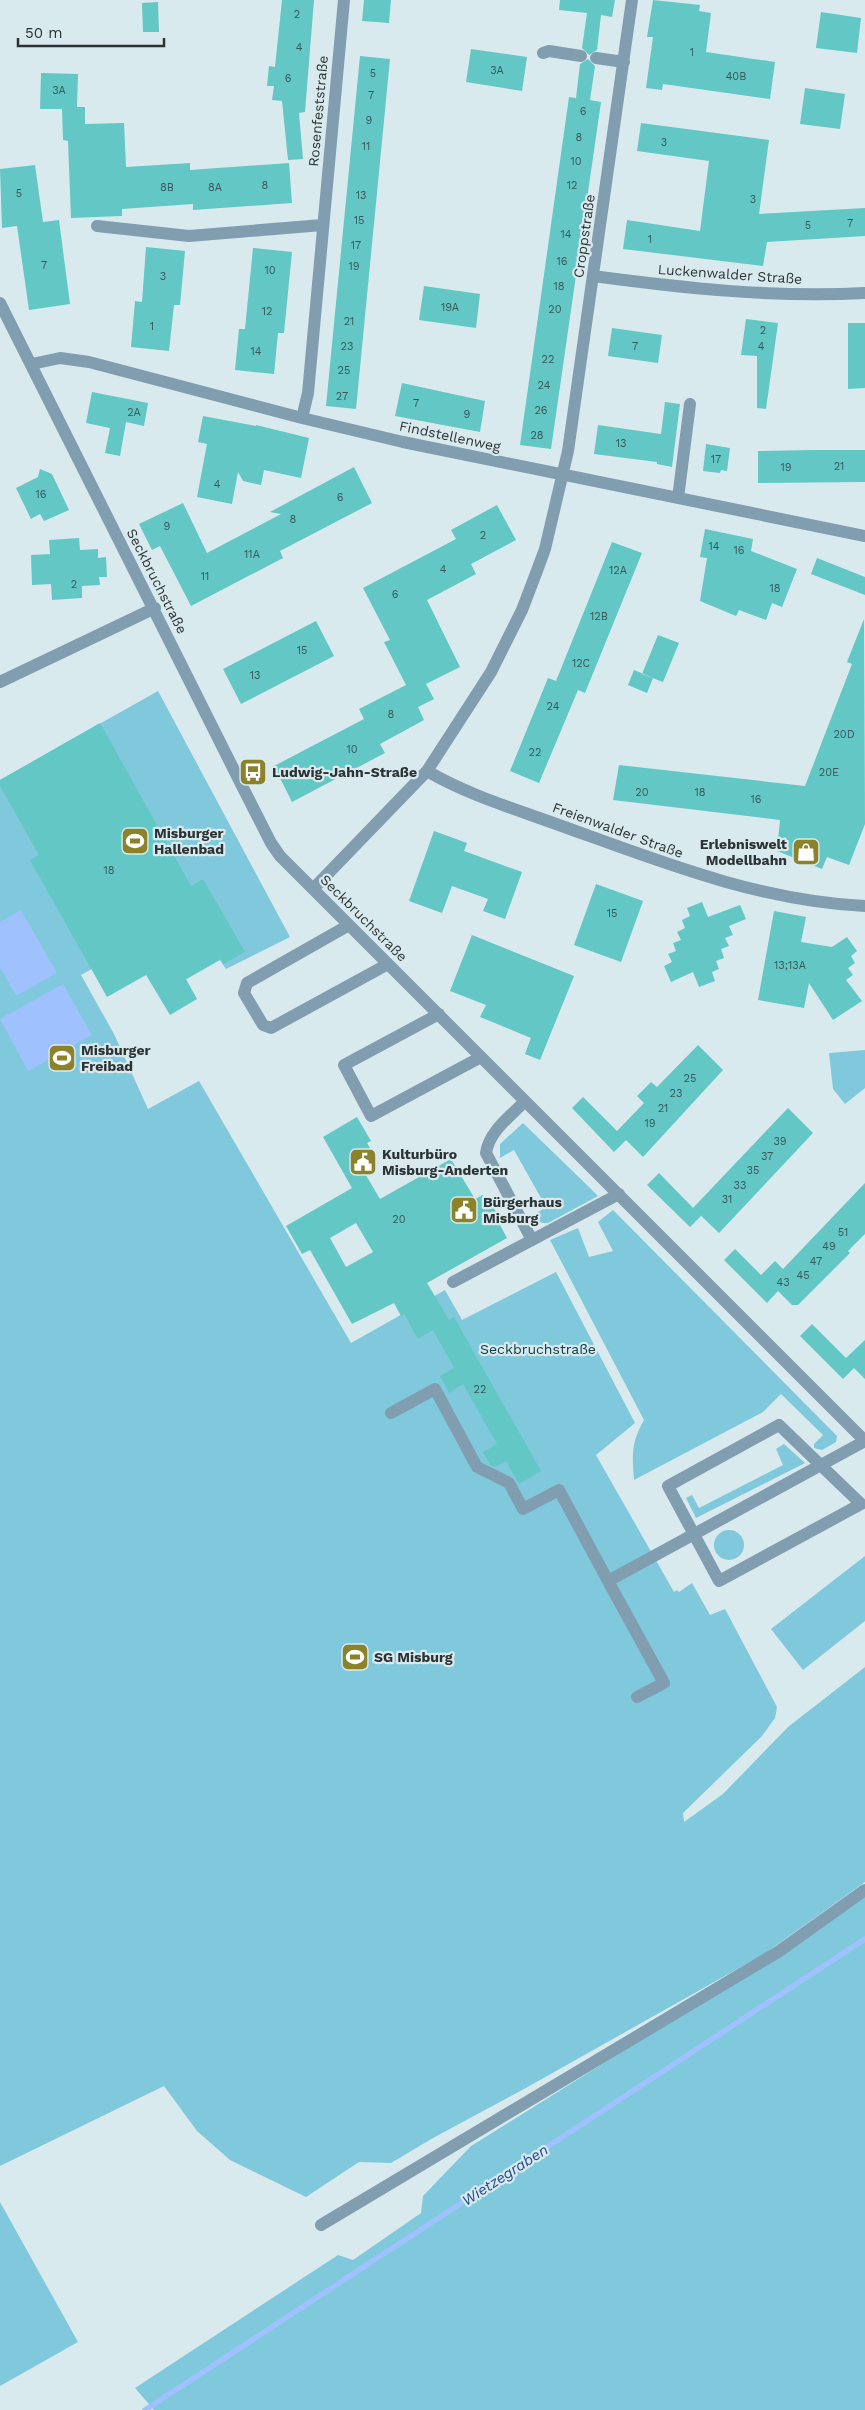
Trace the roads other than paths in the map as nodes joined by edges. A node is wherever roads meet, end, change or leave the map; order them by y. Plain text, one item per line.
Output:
1 (344, 0) edge
2 (632, 0) edge
3 (543, 54) dead end
4 (581, 56) dead end
5 (596, 58) dead end
6 (624, 62) junction
7 (322, 225) junction
8 (98, 226) dead end
9 (593, 276) junction
10 (865, 293) edge
11 (0, 303) edge
12 (32, 364) junction
13 (690, 404) dead end
14 (302, 418) junction
15 (563, 476) junction
16 (678, 498) junction
17 (865, 536) edge
18 (155, 608) junction
19 (0, 682) edge
20 (427, 771) junction
21 (313, 888) junction
22 (865, 906) edge
23 (350, 925) junction
24 (388, 964) junction
25 (439, 1014) junction
26 (481, 1057) junction
27 (525, 1101) junction
28 (619, 1194) junction
29 (532, 1240) junction
30 (452, 1282) dead end
31 (391, 1413) dead end
32 (865, 1441) edge
33 (821, 1465) junction
34 (694, 1534) junction
35 (608, 1581) junction
36 (637, 1698) dead end
37 (865, 1890) edge
38 (321, 2225) dead end

1 - 7 street, Rosenfeststraße
2 - 6 street, Croppstraße
3 - 4 street
5 - 6 street
6 - 9 street, Croppstraße
7 - 8 street
7 - 14 street, Rosenfeststraße
9 - 10 street, Luckenwalder Straße
9 - 15 street, Croppstraße
11 - 12 street, Seckbruchstraße
12 - 14 street, Findstellenweg
12 - 18 street, Seckbruchstraße
13 - 16 street
14 - 15 street, Findstellenweg
15 - 16 street, Findstellenweg
15 - 20 street, Croppstraße
16 - 17 street, Findstellenweg
18 - 19 street
18 - 21 street, Seckbruchstraße
20 - 21 street, Croppstraße
20 - 22 street, Freienwalder Straße
21 - 23 street, Seckbruchstraße
23 - 24 street, Seckbruchstraße
23 - 24 street
24 - 25 street, Seckbruchstraße
25 - 26 street, Seckbruchstraße
25 - 26 street
26 - 27 street, Seckbruchstraße
27 - 28 street, Seckbruchstraße
27 - 29 street
28 - 29 street
28 - 32 street, Seckbruchstraße
29 - 30 street
31 - 35 street
32 - 33 street
33 - 34 street
33 - 34 street
33 - 34 street
34 - 35 street
35 - 36 street
37 - 38 street

